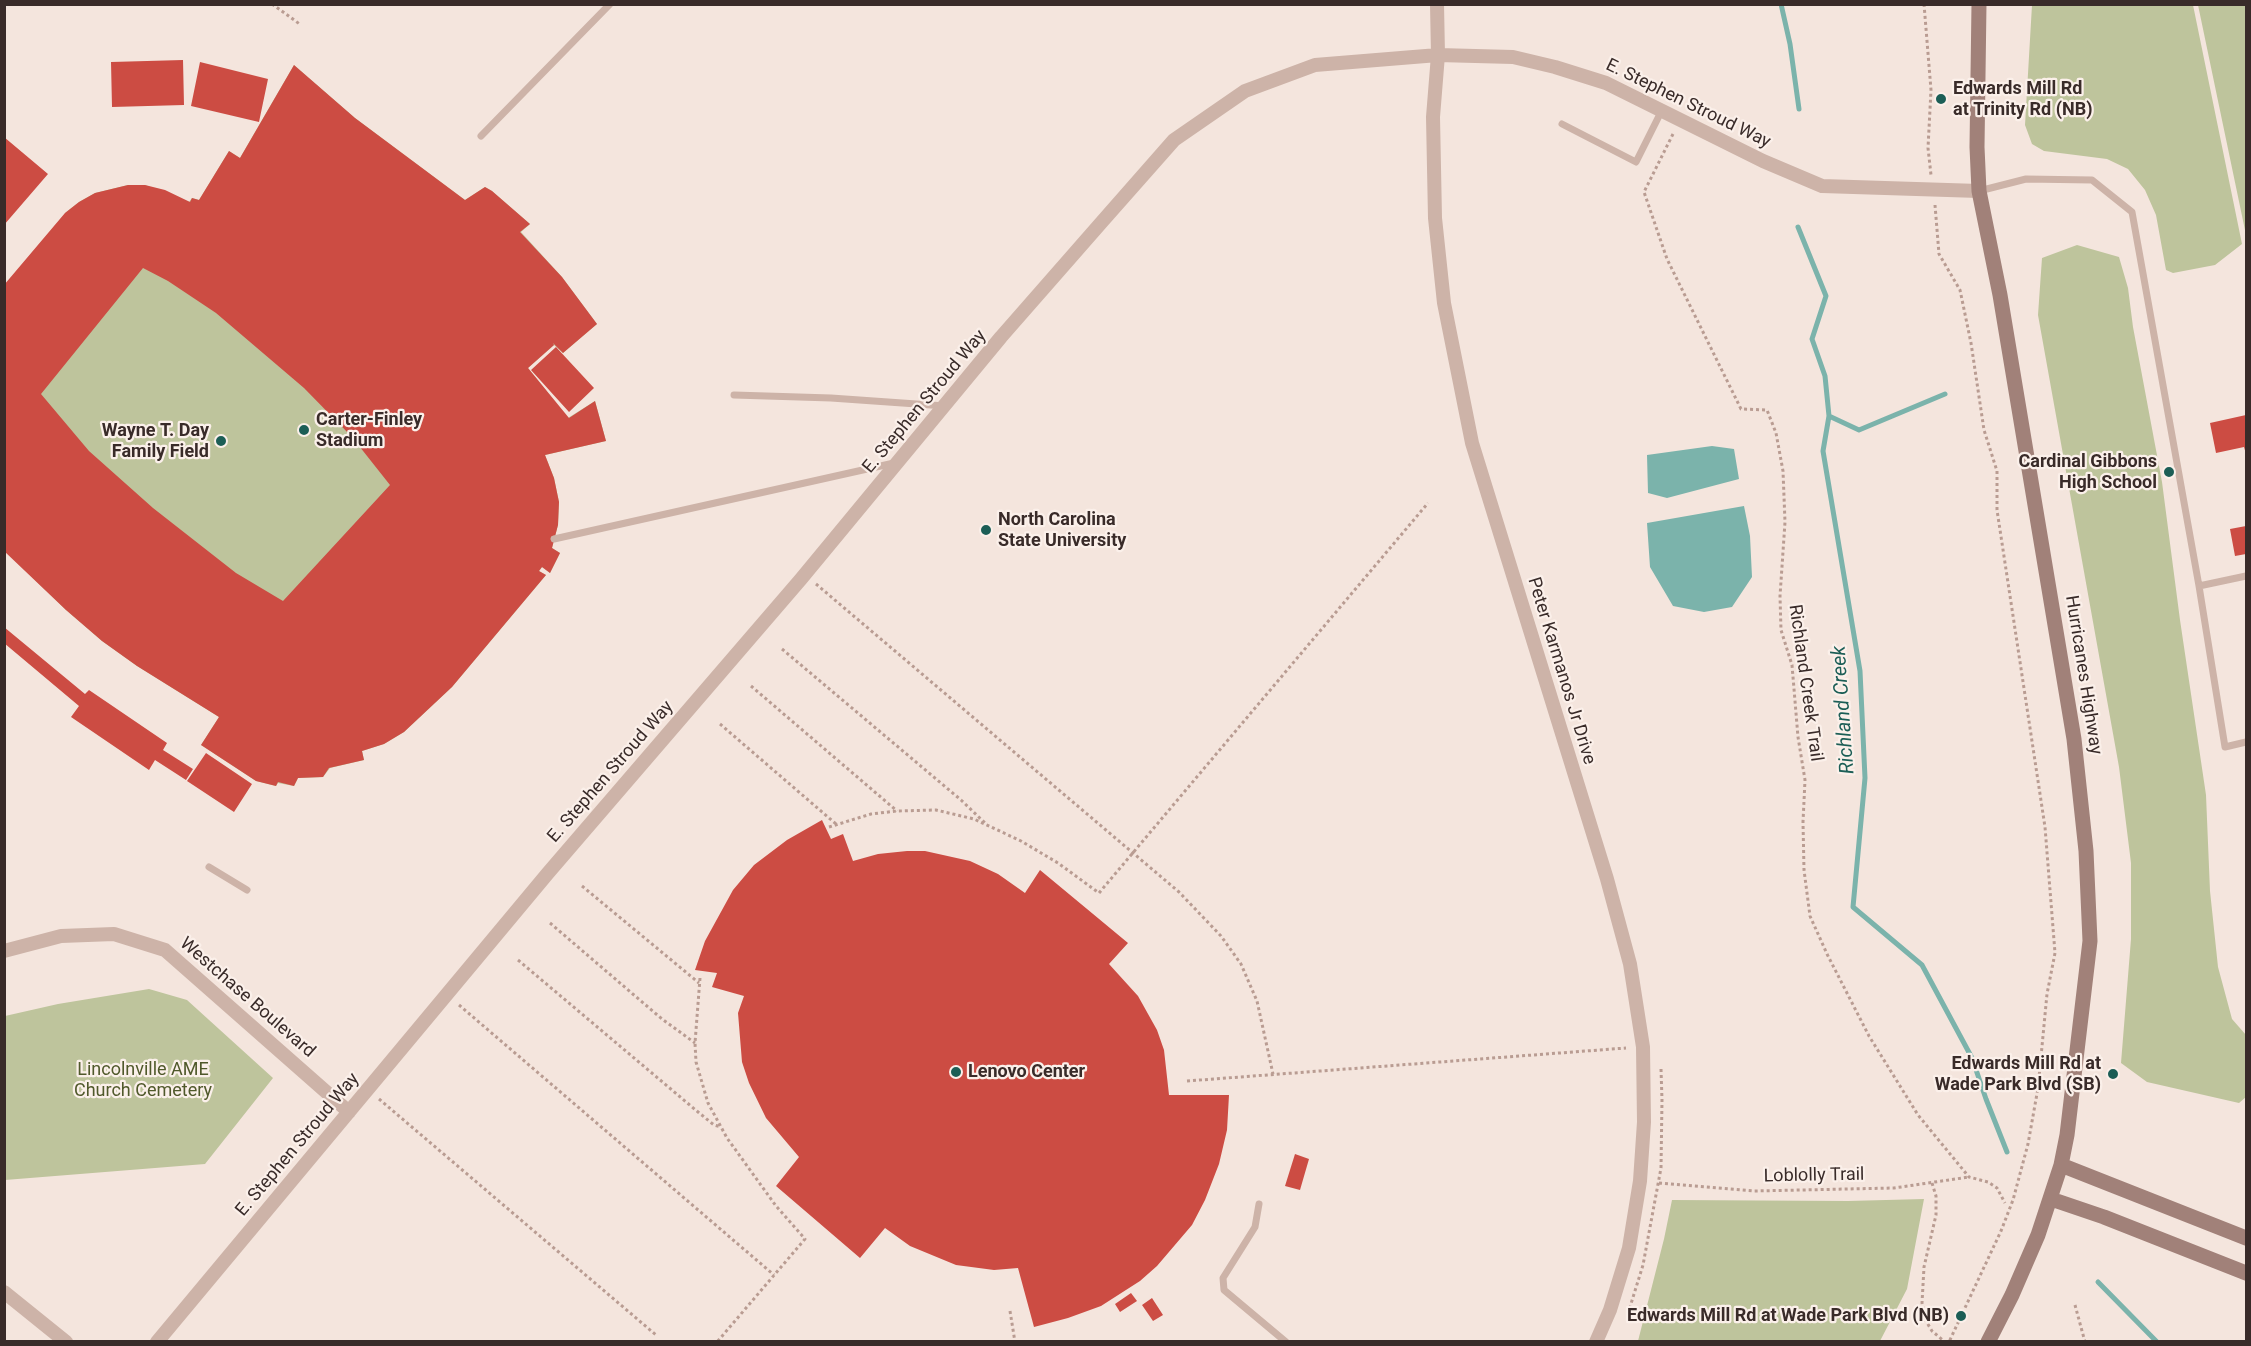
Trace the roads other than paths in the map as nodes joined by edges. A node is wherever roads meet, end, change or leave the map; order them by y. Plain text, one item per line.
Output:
1 (610, 4) edge
2 (1437, 4) edge
3 (1980, 4) edge
4 (1438, 55) junction
5 (1662, 110) junction
6 (1562, 124) dead end
7 (481, 136) dead end
8 (1979, 191) junction
9 (734, 395) dead end
10 (946, 406) junction
11 (899, 462) junction
12 (554, 539) dead end
13 (2247, 576) edge
14 (2199, 585) junction
15 (2247, 742) edge
16 (209, 867) dead end
17 (246, 890) dead end
18 (4, 951) edge
19 (349, 1112) junction
20 (2061, 1165) junction
21 (2051, 1199) junction
22 (1259, 1204) dead end
23 (2247, 1238) edge
24 (2247, 1273) edge
25 (4, 1292) edge
26 (66, 1341) edge
27 (157, 1341) edge
28 (1286, 1341) edge
29 (1596, 1341) edge
30 (1988, 1341) edge

1 - 7 lane
2 - 4 street, Peter Karmanos Jr Drive
3 - 8 main road, Hurricanes Highway
4 - 5 street, E. Stephen Stroud Way
4 - 10 street, E. Stephen Stroud Way
4 - 29 street, Peter Karmanos Jr Drive
5 - 6 lane
5 - 8 street, E. Stephen Stroud Way
8 - 14 lane
8 - 20 main road, Hurricanes Highway
9 - 10 lane
10 - 11 street, E. Stephen Stroud Way
11 - 12 lane
11 - 19 street, E. Stephen Stroud Way
13 - 14 lane
14 - 15 lane
16 - 17 lane
18 - 19 street, Westchase Boulevard
19 - 27 street, E. Stephen Stroud Way
20 - 21 main road, Hurricanes Highway
20 - 23 main road
21 - 24 main road
21 - 30 main road, Hurricanes Highway
22 - 28 lane
25 - 26 street

